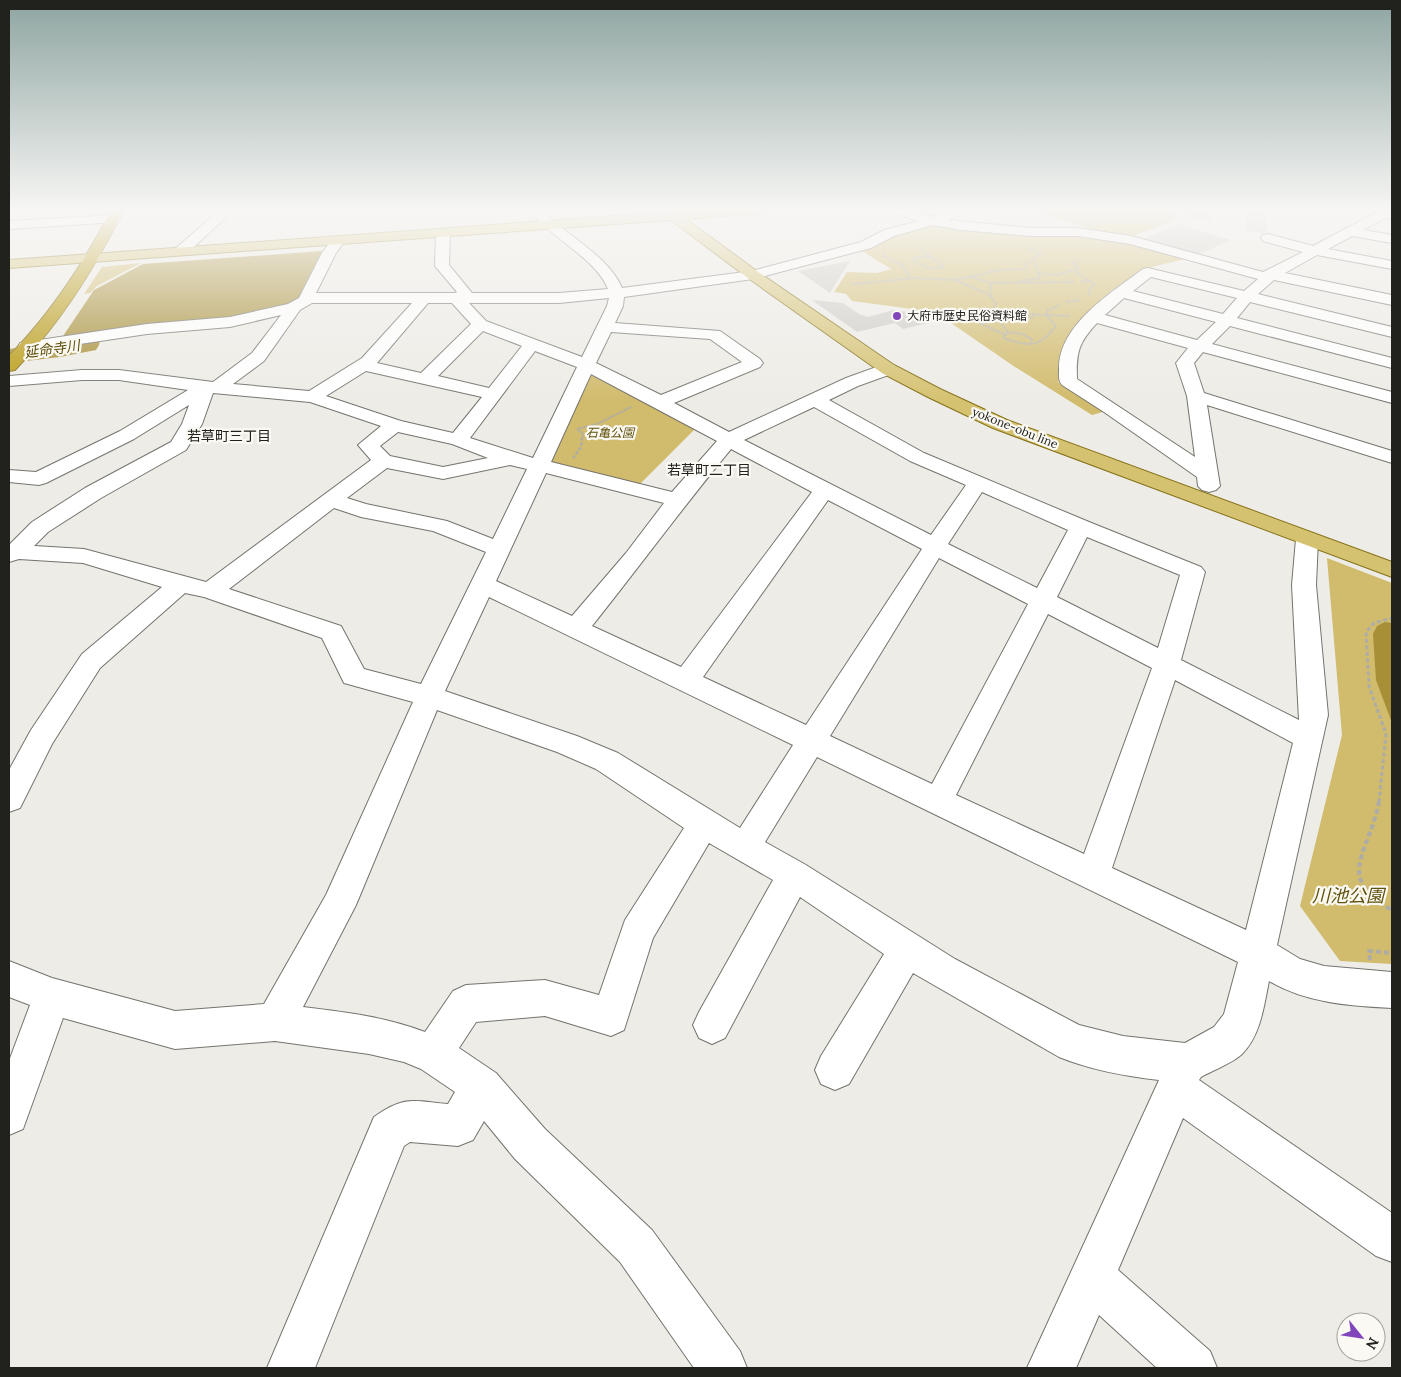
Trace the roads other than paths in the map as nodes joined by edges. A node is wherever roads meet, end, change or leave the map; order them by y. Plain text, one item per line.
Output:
1 (83, 273) edge
2 (317, 273) edge
3 (448, 273) edge
4 (607, 273) edge
5 (760, 273) edge
6 (1146, 273) edge
7 (1153, 273) edge
8 (1254, 273) edge
9 (1274, 273) edge
10 (753, 275) junction
11 (1271, 275) junction
12 (617, 292) junction
13 (1122, 293) junction
14 (1246, 297) junction
15 (424, 298) junction
16 (459, 298) junction
17 (1392, 300) edge
18 (300, 303) junction
19 (1086, 316) junction
20 (1227, 320) junction
21 (480, 324) junction
22 (605, 327) junction
23 (1392, 332) edge
24 (532, 344) junction
25 (1201, 346) junction
26 (19, 355) edge
27 (1392, 363) edge
28 (363, 365) junction
29 (587, 365) junction
30 (888, 369) junction
31 (426, 378) junction
32 (9, 381) edge
33 (212, 388) junction
34 (493, 394) junction
35 (1196, 396) junction
36 (312, 397) junction
37 (1392, 398) edge
38 (814, 399) junction
39 (660, 402) junction
40 (395, 425) junction
41 (458, 440) junction
42 (728, 440) junction
43 (1392, 457) edge
44 (511, 459) junction
45 (383, 461) junction
46 (540, 464) junction
47 (1208, 475) junction
48 (9, 476) edge
49 (978, 483) junction
50 (824, 490) junction
51 (330, 500) junction
52 (677, 500) junction
53 (1210, 503) junction
54 (1081, 527) junction
55 (1307, 539) junction
56 (934, 546) junction
57 (500, 547) junction
58 (12, 553) edge
59 (1392, 570) edge
60 (180, 584) junction
61 (482, 584) junction
62 (210, 591) junction
63 (1043, 602) junction
64 (576, 628) junction
65 (1167, 663) junction
66 (685, 682) junction
67 (429, 696) junction
68 (1309, 738) junction
69 (813, 741) junction
70 (9, 799) edge
71 (938, 800) junction
72 (704, 824) junction
73 (745, 847) junction
74 (1093, 874) junction
75 (794, 875) junction
76 (908, 949) junction
77 (1257, 953) junction
78 (9, 979) edge
79 (1392, 990) edge
80 (52, 996) junction
81 (275, 1022) junction
82 (712, 1025) dead end
83 (433, 1054) junction
84 (835, 1070) dead end
85 (1181, 1075) junction
86 (482, 1087) junction
87 (9, 1115) edge
88 (1392, 1240) edge
89 (1092, 1278) junction
90 (291, 1368) edge
91 (723, 1368) edge
92 (1052, 1368) edge
93 (1193, 1368) edge

1 - 26 highway
2 - 18 street
3 - 16 street
4 - 12 street
5 - 10 street
6 - 13 street
7 - 14 street
8 - 11 street
9 - 11 street
10 - 12 street
10 - 30 main road, yokone-obu line
11 - 14 street
11 - 17 street
12 - 16 street
12 - 22 street
13 - 19 street
13 - 20 street
14 - 20 street
14 - 23 street
15 - 16 street
15 - 18 street
15 - 28 street
16 - 21 street
18 - 26 street
18 - 33 street
19 - 25 street
19 - 47 street
20 - 25 street
20 - 27 street
21 - 24 street
21 - 31 street
22 - 29 street
22 - 39 street
24 - 29 street
24 - 34 street
25 - 35 street
25 - 37 street
28 - 31 street
28 - 36 street
29 - 39 street
29 - 46 street
30 - 38 street
30 - 53 main road, yokone-obu line
31 - 34 street
32 - 33 street
33 - 36 street
33 - 48 street
33 - 58 street
34 - 41 street
35 - 43 street
35 - 47 street
36 - 40 street
38 - 42 street
38 - 49 street
39 - 42 street
40 - 41 street
40 - 45 street
41 - 44 street
42 - 50 street
42 - 52 street
44 - 45 street
44 - 46 street
45 - 51 street
46 - 52 street
46 - 57 street
47 - 53 street
49 - 54 street
49 - 56 street
50 - 56 street
50 - 66 street
51 - 57 street
51 - 62 street
52 - 64 street
53 - 55 main road, yokone-obu line
54 - 63 street
54 - 65 street
55 - 59 main road, yokone-obu line
55 - 68 street
56 - 63 street
56 - 69 street
57 - 61 street
58 - 60 street
60 - 62 street
60 - 70 street
61 - 64 street
61 - 67 street
62 - 67 street
63 - 65 street
63 - 71 street
64 - 66 street
65 - 68 street
65 - 74 street
66 - 69 street
67 - 72 street
67 - 81 street
68 - 77 street
69 - 71 street
69 - 73 street
71 - 74 street
72 - 73 street
72 - 83 street
73 - 75 street
74 - 77 street
75 - 76 street
75 - 82 street
76 - 84 street
76 - 85 street
77 - 79 street
77 - 85 street
78 - 80 street
80 - 81 street
80 - 87 street
81 - 83 street
83 - 86 street
85 - 88 street
85 - 89 street
86 - 90 street
86 - 91 street
89 - 92 street
89 - 93 street

